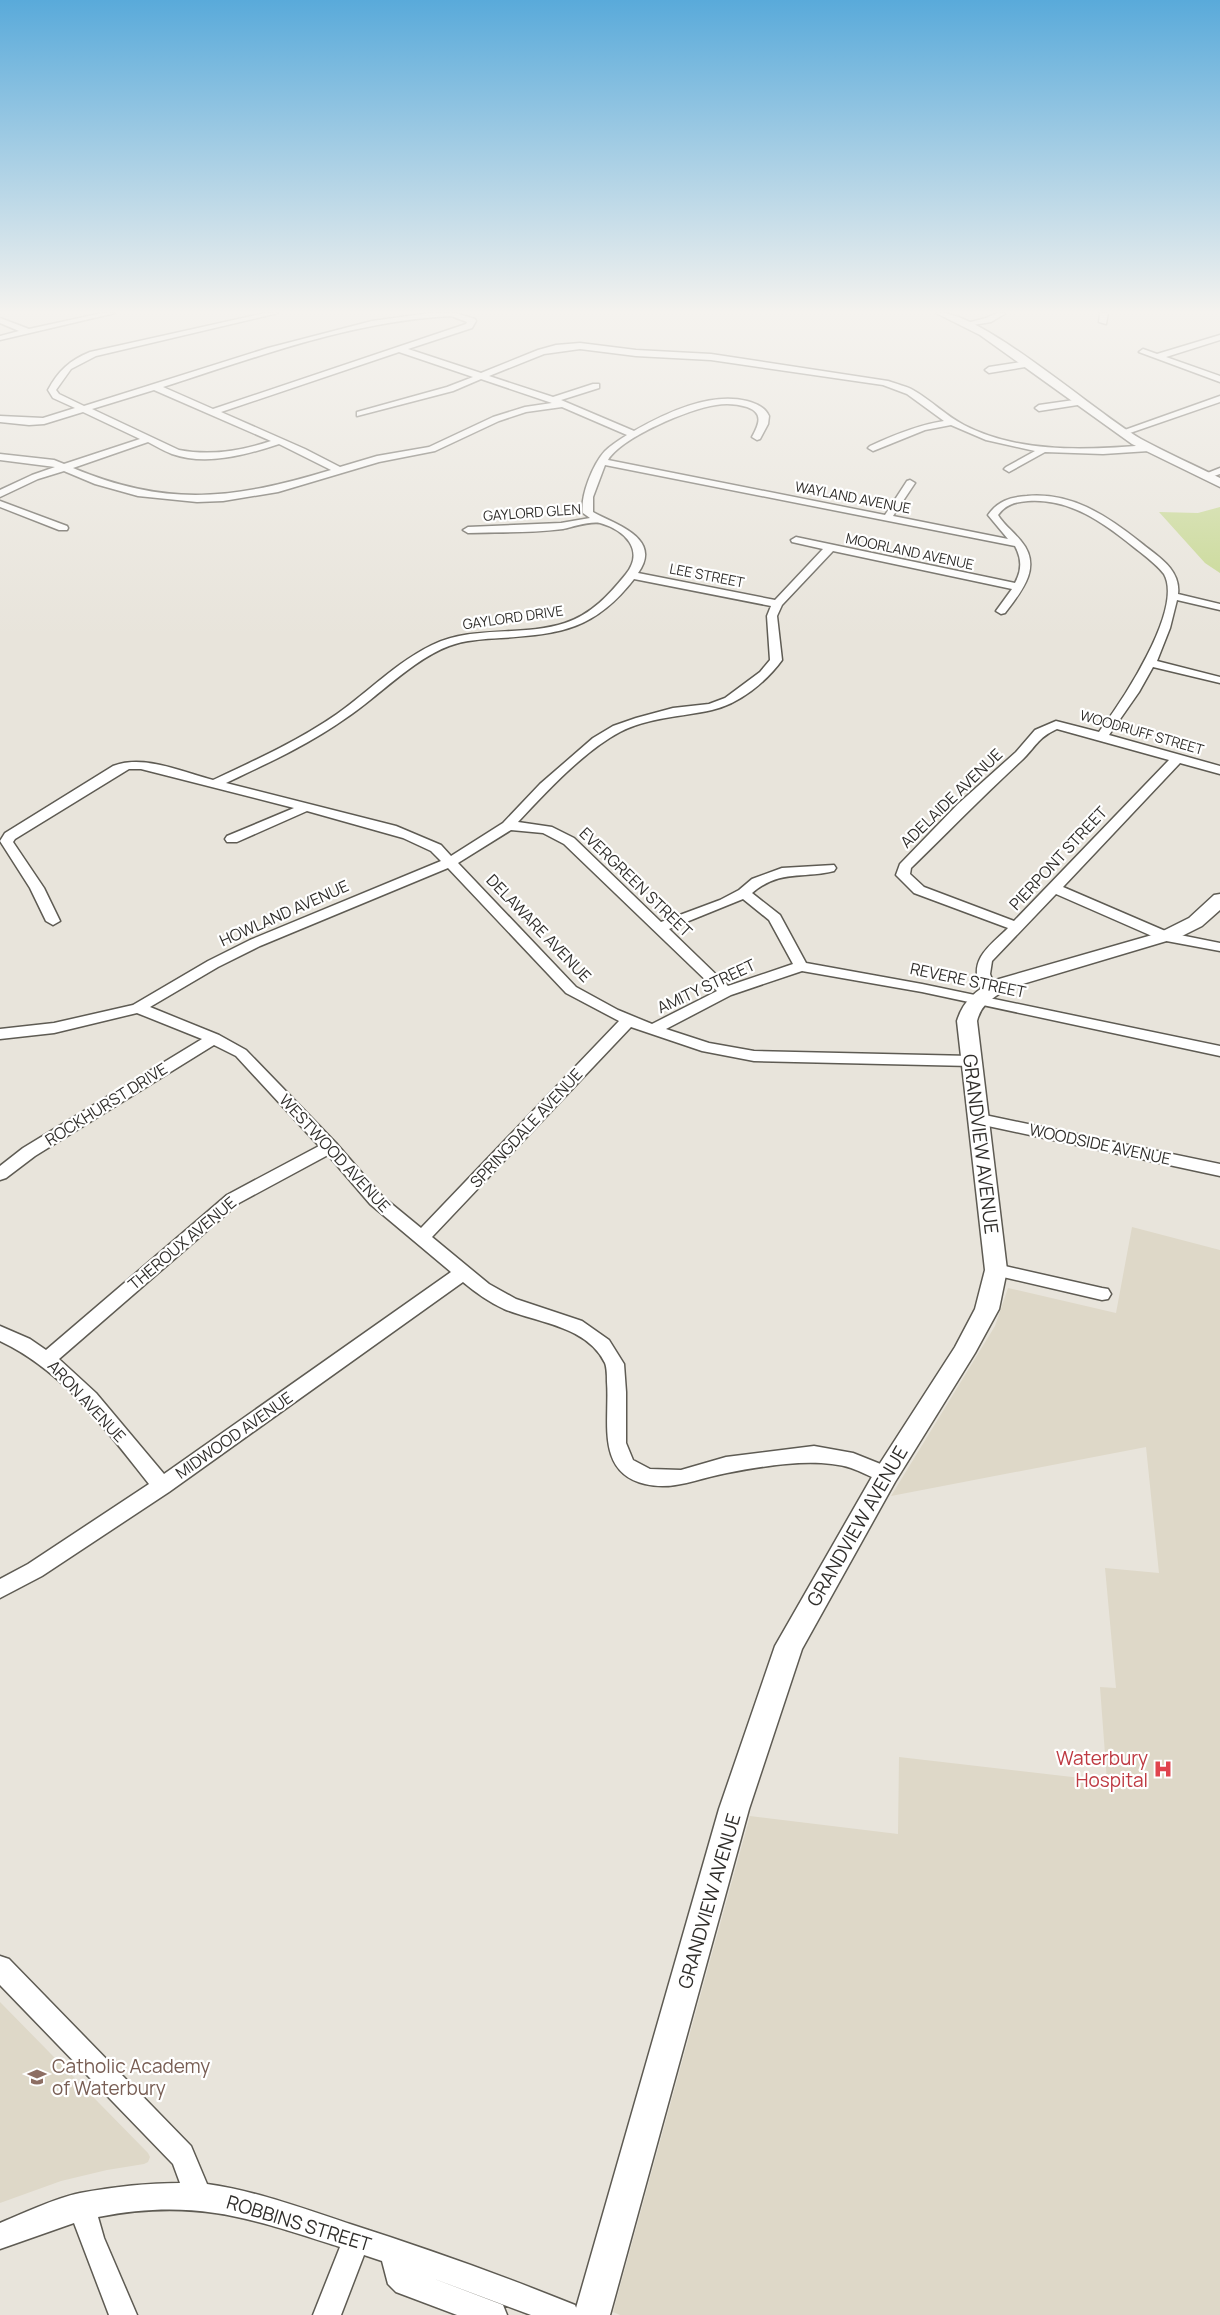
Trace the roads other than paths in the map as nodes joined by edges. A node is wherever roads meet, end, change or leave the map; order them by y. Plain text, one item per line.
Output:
1 (20, 421) edge
2 (44, 421) edge
3 (110, 421) edge
4 (234, 421) edge
5 (494, 421) edge
6 (605, 421) edge
7 (666, 421) edge
8 (763, 421) edge
9 (1108, 421) edge
10 (1156, 421) edge
11 (953, 422) joint
12 (1124, 432) junction
13 (634, 435) junction
14 (757, 437) dead end
15 (148, 439) junction
16 (279, 441) junction
17 (873, 448) dead end
18 (1149, 448) junction
19 (1042, 450) junction
20 (0, 456) edge
21 (602, 462) junction
22 (63, 466) junction
23 (1010, 469) dead end
24 (338, 470) junction
25 (1220, 471) edge
26 (1205, 476) junction
27 (910, 483) dead end
28 (1220, 483) edge
29 (0, 494) edge
30 (0, 504) edge
31 (888, 518) junction
32 (597, 520) junction
33 (63, 528) dead end
34 (1003, 528) junction
35 (468, 530) dead end
36 (981, 536) junction
37 (796, 540) dead end
38 (1018, 544) junction
39 (830, 548) junction
40 (631, 575) junction
41 (1019, 587) junction
42 (1172, 596) junction
43 (777, 604) junction
44 (1220, 607) edge
45 (1001, 611) dead end
46 (1151, 663) junction
47 (1220, 680) edge
48 (1056, 725) joint
49 (1102, 736) junction
50 (1178, 758) junction
51 (1220, 770) edge
52 (216, 783) junction
53 (307, 807) junction
54 (508, 826) junction
55 (232, 839) dead end
56 (3, 842) edge
57 (449, 863) junction
58 (829, 868) dead end
59 (1054, 888) junction
60 (744, 894) junction
61 (1220, 899) edge
62 (52, 920) dead end
63 (1017, 927) junction
64 (658, 928) junction
65 (1166, 937) junction
66 (1220, 947) edge
67 (801, 966) junction
68 (726, 992) junction
69 (983, 995) junction
70 (138, 1008) junction
71 (630, 1020) junction
72 (655, 1029) junction
73 (0, 1034) edge
74 (214, 1038) junction
75 (1220, 1050) edge
76 (971, 1061) junction
77 (980, 1119) junction
78 (330, 1147) junction
79 (1220, 1170) edge
80 (0, 1174) edge
81 (422, 1237) junction
82 (996, 1270) junction
83 (463, 1273) junction
84 (1102, 1294) dead end
85 (0, 1333) edge
86 (47, 1358) junction
87 (886, 1475) junction
88 (162, 1486) junction
89 (0, 1589) edge
90 (0, 1968) edge
91 (199, 2197) junction
92 (82, 2206) junction
93 (0, 2236) edge
94 (357, 2239) junction
95 (393, 2252) junction
96 (594, 2305) edge
97 (123, 2315) edge
98 (327, 2315) edge
99 (493, 2315) edge
100 (565, 2315) edge

1 - 2 street
3 - 15 street
4 - 16 street
5 - 24 street
6 - 13 street
7 - 13 street
8 - 14 street
9 - 12 main road
10 - 12 street
11 - 17 street
11 - 19 street
12 - 18 main road
13 - 21 street
15 - 16 street
15 - 22 street
16 - 24 street
18 - 19 street
18 - 26 main road
19 - 23 street
20 - 22 street
21 - 31 street, WAYLAND AVENUE
21 - 32 street
22 - 24 street
22 - 29 street
25 - 26 street
26 - 28 main road
27 - 31 street
30 - 33 street
31 - 36 street, WAYLAND AVENUE
32 - 35 street, GAYLORD GLEN
32 - 40 street, GAYLORD DRIVE
34 - 36 street
34 - 38 street
34 - 42 street
36 - 38 street, WAYLAND AVENUE
37 - 39 street, MOORLAND AVENUE
38 - 41 street
39 - 41 street, MOORLAND AVENUE
39 - 43 street
40 - 43 street, LEE STREET
40 - 52 street, GAYLORD DRIVE
41 - 45 street
42 - 44 street
42 - 46 street
43 - 54 street
46 - 47 street
46 - 49 street
48 - 49 street, WOODRUFF STREET
48 - 63 street, ADELAIDE AVENUE
49 - 50 street, WOODRUFF STREET
50 - 51 street, WOODRUFF STREET
50 - 59 street, PIERPONT STREET
52 - 53 street, DELAWARE AVENUE
52 - 56 street, DELAWARE AVENUE
53 - 55 street
53 - 57 street, DELAWARE AVENUE
54 - 57 street
54 - 64 street, EVERGREEN STREET
56 - 62 street
57 - 70 street, HOWLAND AVENUE
57 - 71 street, DELAWARE AVENUE
58 - 60 street
59 - 63 street, PIERPONT STREET
59 - 65 street
60 - 64 street
60 - 67 street
61 - 65 main road
63 - 69 street, PIERPONT STREET
64 - 68 street, EVERGREEN STREET
65 - 66 street
65 - 69 main road
67 - 68 street, AMITY STREET
67 - 69 street, REVERE STREET
68 - 72 street, AMITY STREET
69 - 75 street, REVERE STREET
69 - 76 main road, GRANDVIEW AVENUE
70 - 73 street
70 - 74 street, WESTWOOD AVENUE
71 - 72 street, DELAWARE AVENUE
71 - 81 street, SPRINGDALE AVENUE
72 - 76 street, DELAWARE AVENUE
74 - 78 street, WESTWOOD AVENUE
74 - 80 street, ROCKHURST DRIVE
76 - 77 main road, GRANDVIEW AVENUE
77 - 79 street, WOODSIDE AVENUE
77 - 82 main road, GRANDVIEW AVENUE
78 - 81 street, WESTWOOD AVENUE
78 - 86 street, THEROUX AVENUE
81 - 83 street, WESTWOOD AVENUE
82 - 84 street
82 - 87 main road, GRANDVIEW AVENUE
83 - 87 street, WESTWOOD AVENUE
83 - 88 street, MIDWOOD AVENUE
85 - 86 street, ARON AVENUE
86 - 88 street, ARON AVENUE
87 - 96 main road, GRANDVIEW AVENUE
88 - 89 street, MIDWOOD AVENUE
90 - 91 street
91 - 92 street, ROBBINS STREET
91 - 94 street, ROBBINS STREET
92 - 93 street, ROBBINS STREET
92 - 97 street
94 - 95 street, ROBBINS STREET
94 - 98 street
95 - 99 street, ROBBINS STREET
95 - 100 street, ROBBINS STREET

